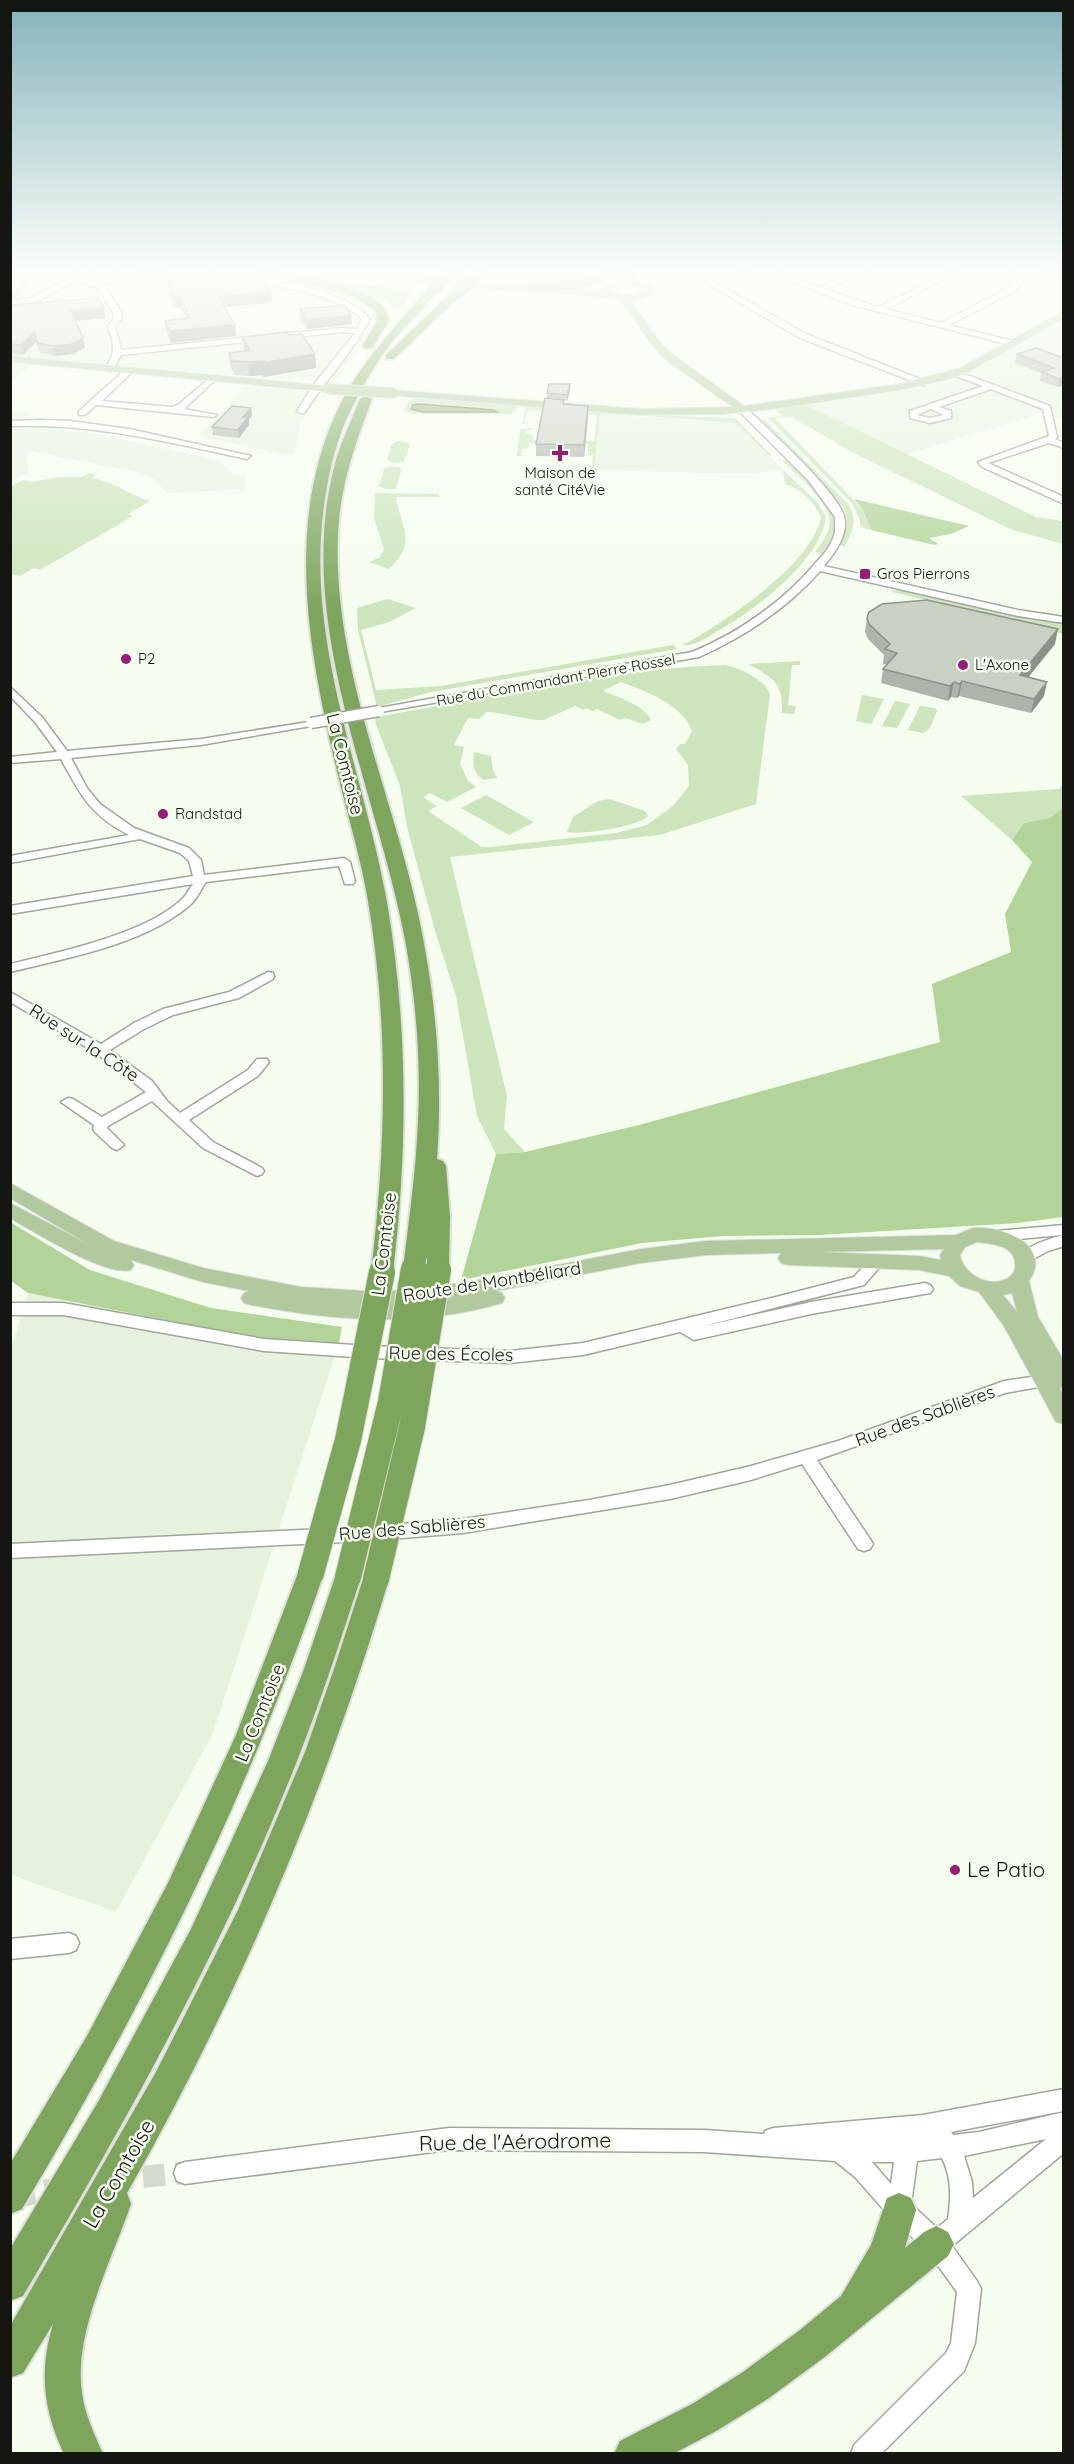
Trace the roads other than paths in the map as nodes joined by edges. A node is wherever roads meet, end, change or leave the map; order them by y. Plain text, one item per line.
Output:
1 (114, 384) edge
2 (206, 384) edge
3 (274, 384) edge
4 (319, 384) edge
5 (345, 384) edge
6 (358, 384) edge
7 (375, 384) edge
8 (707, 384) edge
9 (916, 384) edge
10 (982, 384) edge
11 (989, 387) junction
12 (316, 388) junction
13 (97, 400) junction
14 (932, 406) dead end
15 (173, 410) junction
16 (742, 410) junction
17 (301, 411) dead end
18 (82, 413) dead end
19 (213, 415) dead end
20 (10, 424) edge
21 (1048, 440) junction
22 (1064, 446) edge
23 (247, 456) dead end
24 (326, 458) junction
25 (1064, 501) edge
26 (818, 567) junction
27 (1064, 620) edge
28 (10, 690) edge
29 (42, 724) junction
30 (64, 754) junction
31 (16, 759) edge
32 (119, 823) junction
33 (140, 836) junction
34 (98, 844) junction
35 (10, 860) edge
36 (200, 880) junction
37 (349, 881) dead end
38 (10, 910) edge
39 (10, 968) edge
40 (268, 975) dead end
41 (10, 996) edge
42 (101, 1050) junction
43 (262, 1062) dead end
44 (154, 1094) junction
45 (68, 1102) dead end
46 (179, 1120) junction
47 (102, 1123) junction
48 (117, 1145) dead end
49 (257, 1171) dead end
50 (10, 1189) edge
51 (10, 1209) edge
52 (1064, 1230) edge
53 (997, 1236) junction
54 (1064, 1240) edge
55 (958, 1242) junction
56 (898, 1244) junction
57 (1026, 1258) junction
58 (877, 1261) junction
59 (955, 1270) junction
60 (1019, 1282) junction
61 (986, 1287) junction
62 (925, 1289) dead end
63 (10, 1309) edge
64 (681, 1327) junction
65 (1054, 1381) edge
66 (1064, 1416) edge
67 (806, 1457) junction
68 (864, 1544) dead end
69 (10, 1551) edge
70 (362, 1578) junction
71 (69, 1943) dead end
72 (10, 1949) edge
73 (1064, 2100) edge
74 (1064, 2123) edge
75 (922, 2126) junction
76 (1064, 2138) edge
77 (739, 2143) junction
78 (950, 2147) junction
79 (841, 2151) junction
80 (907, 2151) junction
81 (126, 2165) junction
82 (184, 2173) tunnel mouth
83 (10, 2197) edge
84 (899, 2210) junction
85 (948, 2234) junction
86 (10, 2283) edge
87 (844, 2316) junction
88 (10, 2360) edge
89 (84, 2454) edge
90 (633, 2454) edge
91 (862, 2454) edge

1 - 13 street
2 - 15 street
3 - 12 main road
4 - 12 street
5 - 24 highway
6 - 24 highway, La Comtoise, bridge
7 - 70 highway, La Comtoise, bridge
8 - 16 main road
9 - 16 main road
10 - 11 street
11 - 14 street
11 - 21 street
12 - 16 main road, bridge
12 - 17 street
13 - 15 street
13 - 18 street
15 - 19 street
16 - 26 street, Rue du Commandant Pierre Rossel
20 - 23 street
21 - 22 street
21 - 25 street
24 - 83 highway, La Comtoise, bridge
26 - 27 street
26 - 30 street, Rue du Commandant Pierre Rossel, bridge
28 - 29 street
29 - 30 street
29 - 31 street
30 - 31 street, Rue du Commandant Pierre Rossel
30 - 32 street
32 - 33 street
32 - 34 street
33 - 34 street
33 - 36 street
34 - 35 street
36 - 37 street
36 - 38 street
36 - 39 street
40 - 42 street
41 - 42 street, Rue sur la Côte
42 - 44 street, Rue sur la Côte
43 - 46 street
44 - 46 street, Rue sur la Côte
44 - 47 street, Rue sur la Côte
45 - 47 street
46 - 49 street, Rue sur la Côte
47 - 48 street
50 - 56 main road, Route de Montbéliard
51 - 58 main road, Route de Montbéliard
52 - 53 street
53 - 55 main road
53 - 57 main road
54 - 57 street
55 - 56 main road, Route de Montbéliard
55 - 59 main road
56 - 58 main road
57 - 60 main road
58 - 59 main road, Route de Montbéliard
58 - 64 street, Rue des Écoles
59 - 61 main road
60 - 61 main road
60 - 65 main road
61 - 65 main road
62 - 64 street
63 - 64 street, Rue des Écoles
65 - 66 main road
65 - 67 street, Rue des Sablières
67 - 68 street
67 - 69 street, Rue des Sablières
70 - 81 highway, La Comtoise
70 - 86 highway, La Comtoise
71 - 72 street
73 - 75 street, Rue de l'Aérodrome
74 - 78 street, Rue de l'Aérodrome
75 - 77 street, Rue de l'Aérodrome
75 - 78 street
75 - 80 street
76 - 85 street
77 - 79 street, Rue de l'Aérodrome
77 - 82 street, Rue de l'Aérodrome
78 - 80 street, Rue de l'Aérodrome
78 - 85 street
79 - 80 street, Rue de l'Aérodrome
79 - 84 street
80 - 84 street
81 - 88 highway, La Comtoise
81 - 89 highway
84 - 85 street
84 - 87 highway
85 - 87 highway
85 - 91 street
87 - 90 highway

